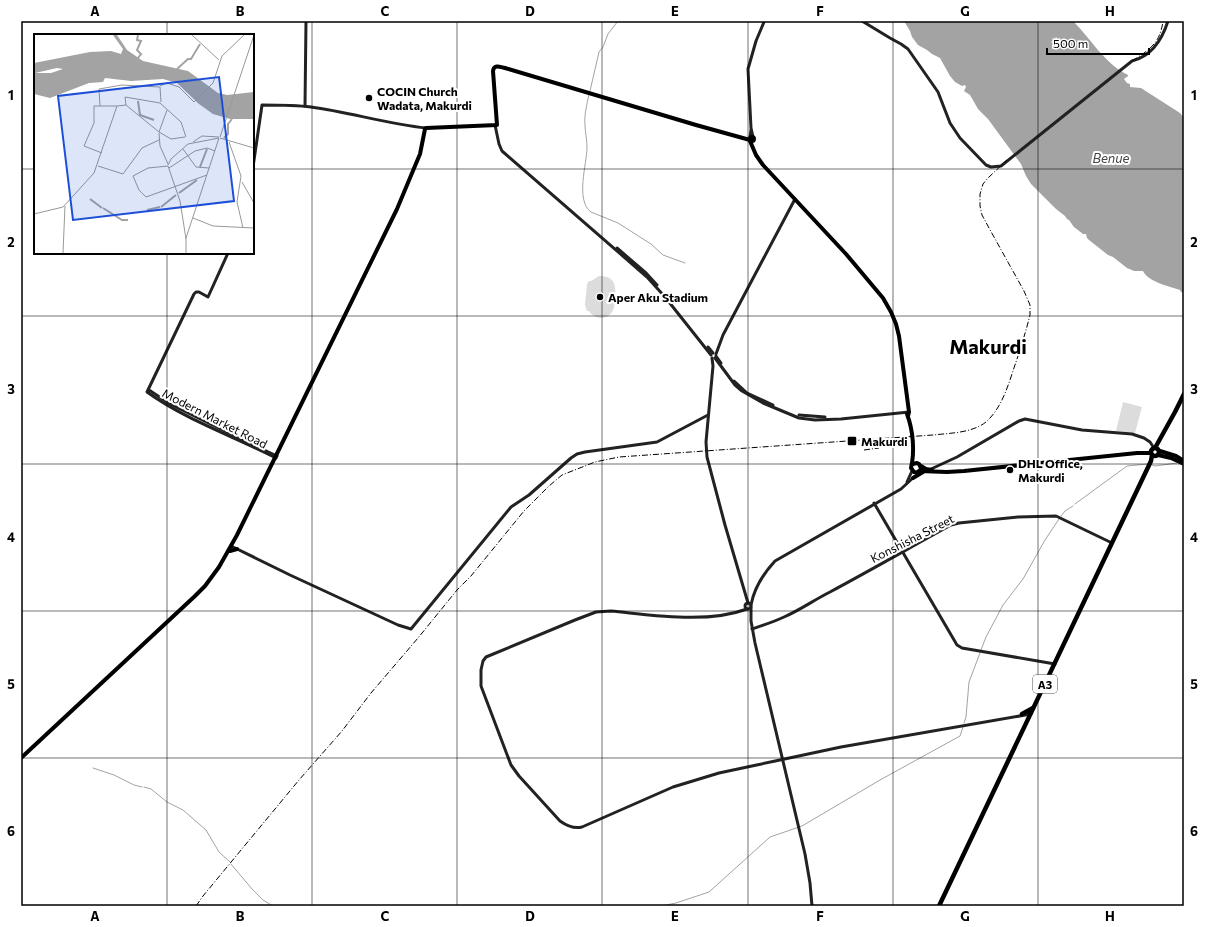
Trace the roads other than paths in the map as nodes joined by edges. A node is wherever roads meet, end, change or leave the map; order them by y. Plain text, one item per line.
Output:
1 (306, 21) edge
2 (763, 21) edge
3 (862, 21) edge
4 (1168, 21) edge
5 (305, 101) junction
6 (305, 106) junction
7 (309, 107) junction
8 (495, 125) junction
9 (427, 128) junction
10 (751, 139) junction
11 (254, 161) edge
12 (795, 199) junction
13 (228, 254) edge
14 (714, 356) junction
15 (720, 365) junction
16 (713, 366) junction
17 (1184, 390) edge
18 (1184, 394) edge
19 (908, 412) junction
20 (708, 415) junction
21 (842, 418) junction
22 (1168, 425) junction
23 (1155, 452) junction
24 (914, 454) junction
25 (274, 456) junction
26 (1184, 461) edge
27 (913, 464) junction
28 (1184, 464) edge
29 (918, 469) junction
30 (931, 470) junction
31 (925, 472) junction
32 (913, 478) junction
33 (874, 504) junction
34 (1112, 543) junction
35 (233, 547) junction
36 (902, 552) junction
37 (745, 594) junction
38 (752, 594) junction
39 (748, 606) junction
40 (752, 629) junction
41 (1054, 664) junction
42 (1032, 711) junction
43 (1023, 714) junction
44 (1027, 722) junction
45 (780, 754) junction
46 (789, 758) junction
47 (21, 759) edge
48 (782, 759) junction
49 (774, 761) junction
50 (783, 765) junction
51 (811, 906) edge
52 (940, 906) edge

1 - 5 street
2 - 10 street
3 - 4 street
5 - 6 street
5 - 7 street
6 - 7 street
6 - 11 street
7 - 9 street
8 - 9 main road
8 - 10 main road
8 - 14 street
9 - 25 main road
9 - 25 main road
10 - 12 main road
12 - 14 street
12 - 19 main road
13 - 25 street, Modern Market Road
14 - 15 street
14 - 16 street
14 - 21 street
15 - 16 street
15 - 21 street
16 - 20 street
17 - 22 highway, A3
18 - 22 highway, A3
19 - 21 street
19 - 24 main road
20 - 35 street
20 - 37 street
22 - 23 highway, A3
23 - 26 main road
23 - 28 main road
23 - 30 main road
23 - 30 street
23 - 31 main road
23 - 34 highway, A3
24 - 27 main road
24 - 29 main road
25 - 35 main road
27 - 29 main road
27 - 29 main road
29 - 30 main road
29 - 31 main road
29 - 32 street
29 - 33 street
31 - 32 main road
32 - 33 street
33 - 36 street
33 - 38 street
33 - 39 street
34 - 36 street, Konshisha Street
34 - 41 highway, A3
35 - 47 main road
35 - 47 main road
36 - 40 street, Konshisha Street
36 - 41 street
37 - 38 street
37 - 39 street
38 - 39 street
39 - 40 street
39 - 45 street
39 - 49 street
40 - 45 street
41 - 42 highway, A3
42 - 43 highway
42 - 44 highway, A3
43 - 44 highway
43 - 46 street
44 - 52 highway, A3
45 - 46 street
45 - 48 street
45 - 49 street
46 - 48 street
46 - 50 street
48 - 49 street
48 - 50 street
49 - 50 street
50 - 51 street

